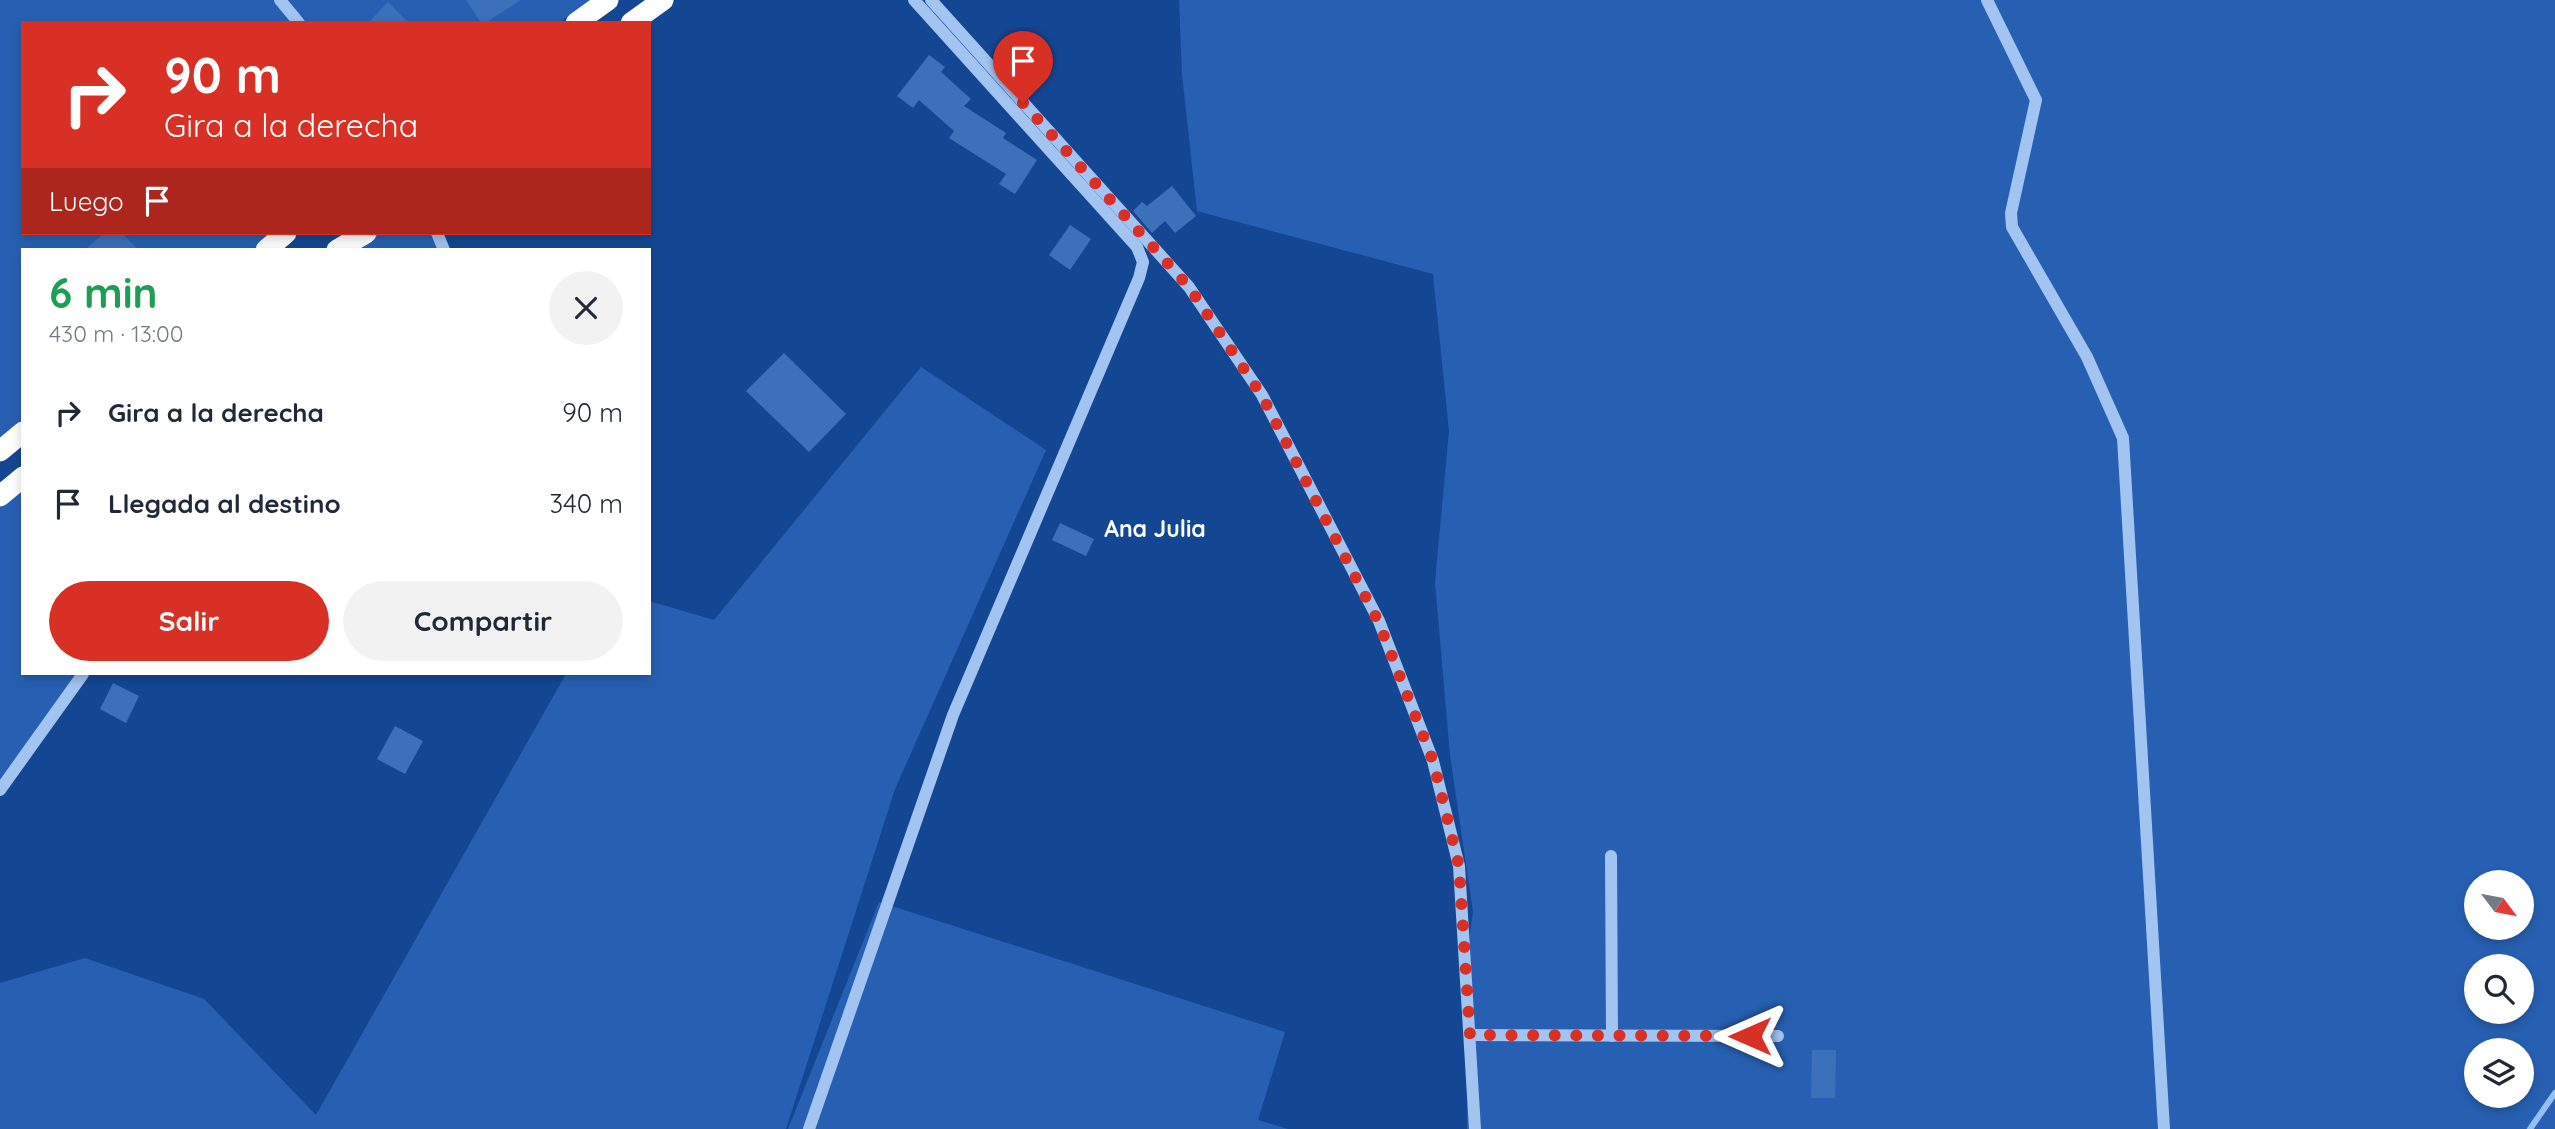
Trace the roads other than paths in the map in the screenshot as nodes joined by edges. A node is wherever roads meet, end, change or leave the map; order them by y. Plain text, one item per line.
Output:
1 (280, 0) edge
2 (608, 0) edge
3 (663, 0) edge
4 (914, 0) edge
5 (931, 0) edge
6 (1987, 0) edge
7 (297, 21) edge
8 (579, 21) edge
9 (634, 21) edge
10 (284, 235) edge
11 (363, 235) edge
12 (268, 248) edge
13 (340, 248) edge
14 (21, 434) edge
15 (0, 451) edge
16 (21, 479) edge
17 (0, 496) edge
18 (82, 675) edge
19 (0, 790) edge
20 (1611, 856) dead end
21 (1470, 1035) junction
22 (1612, 1036) junction
23 (1778, 1036) dead end
24 (809, 1129) edge
25 (1475, 1129) edge
26 (2164, 1129) edge

1 - 7 street
2 - 8 highway
3 - 9 highway
4 - 24 street
5 - 21 street
6 - 26 street
10 - 12 highway
11 - 13 highway
14 - 15 highway
16 - 17 highway
18 - 19 street
20 - 22 street
21 - 22 street
21 - 25 street
22 - 23 street

